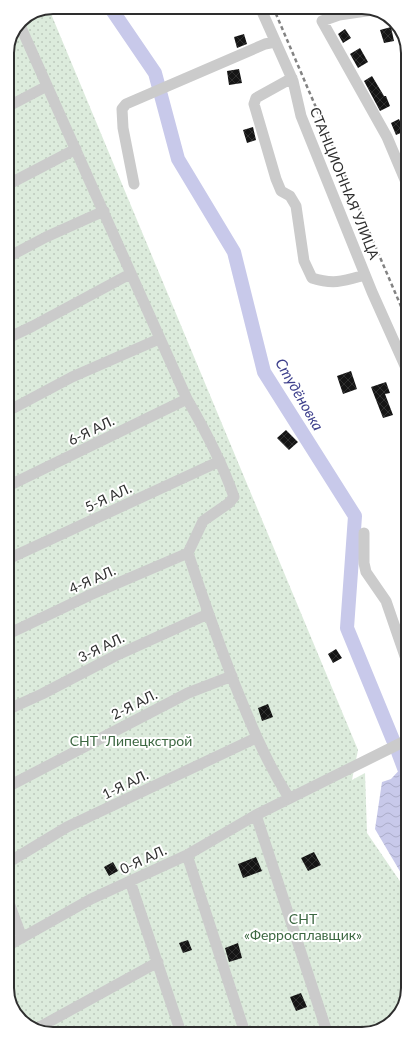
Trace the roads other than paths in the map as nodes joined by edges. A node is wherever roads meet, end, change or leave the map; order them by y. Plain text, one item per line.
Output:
1 (263, 14) edge
2 (346, 14) edge
3 (22, 30) edge
4 (275, 42) junction
5 (292, 78) junction
6 (47, 86) junction
7 (14, 103) edge
8 (76, 149) junction
9 (401, 170) edge
10 (14, 181) edge
11 (134, 184) dead end
12 (104, 211) junction
13 (14, 254) edge
14 (130, 274) junction
15 (365, 275) junction
16 (14, 335) edge
17 (159, 339) junction
18 (401, 357) edge
19 (187, 399) junction
20 (14, 408) edge
21 (220, 461) junction
22 (14, 483) edge
23 (364, 533) dead end
24 (188, 553) junction
25 (14, 556) edge
26 (208, 614) junction
27 (14, 631) edge
28 (401, 645) edge
29 (232, 676) junction
30 (14, 707) edge
31 (256, 738) junction
32 (401, 743) edge
33 (14, 783) edge
34 (289, 798) junction
35 (256, 815) junction
36 (187, 855) junction
37 (14, 859) edge
38 (130, 881) junction
39 (14, 916) edge
40 (22, 938) junction
41 (14, 942) edge
42 (158, 962) junction
43 (42, 1025) edge
44 (179, 1027) edge
45 (243, 1027) edge
46 (325, 1027) edge

1 - 4 street, СТАНЦИОННАЯ УЛИЦА
2 - 9 street
3 - 6 street
4 - 5 street, СТАНЦИОННАЯ УЛИЦА
4 - 11 street
5 - 15 street, СТАНЦИОННАЯ УЛИЦА
5 - 15 street
6 - 7 street
6 - 8 street
8 - 10 street
8 - 12 street
12 - 13 street
12 - 14 street
14 - 16 street
14 - 17 street
15 - 18 street, СТАНЦИОННАЯ УЛИЦА
17 - 19 street
17 - 20 street
19 - 21 street
19 - 22 street, 6-Я АЛ.
21 - 24 street
21 - 25 street, 5-Я АЛ.
23 - 28 street
24 - 26 street
24 - 27 street, 4-Я АЛ.
26 - 29 street
26 - 30 street, 3-Я АЛ.
29 - 31 street
29 - 33 street, 2-Я АЛ.
31 - 34 street
31 - 37 street, 1-Я АЛ.
32 - 34 street, 0-Я АЛ.
34 - 35 street, 0-Я АЛ.
35 - 36 street, 0-Я АЛ.
35 - 46 street
36 - 38 street, 0-Я АЛ.
36 - 45 street
38 - 40 street, 0-Я АЛ.
38 - 42 street
39 - 40 street
40 - 41 street, 0-Я АЛ.
42 - 43 street
42 - 44 street

